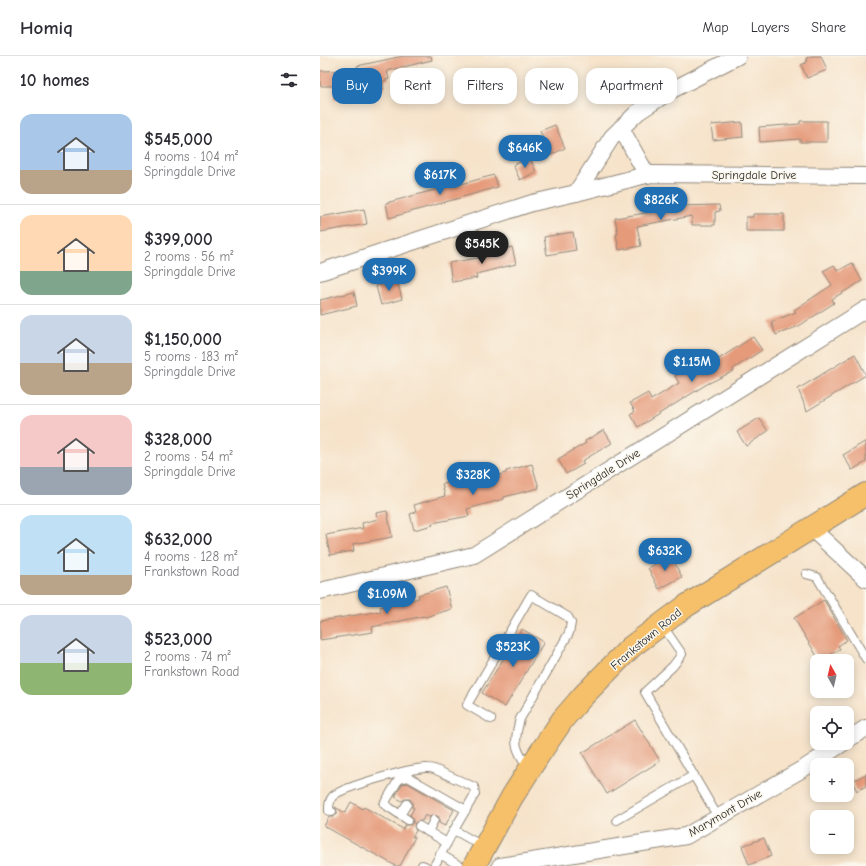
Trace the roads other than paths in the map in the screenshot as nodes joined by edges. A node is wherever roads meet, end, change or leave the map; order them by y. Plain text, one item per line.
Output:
1 (738, 56) edge
2 (622, 128) junction
3 (647, 175) junction
4 (866, 176) edge
5 (576, 193) junction
6 (320, 272) edge
7 (866, 309) edge
8 (866, 494) edge
9 (811, 528) junction
10 (806, 574) dead end
11 (865, 577) edge
12 (320, 591) edge
13 (661, 624) junction
14 (866, 659) edge
15 (491, 719) dead end
16 (866, 728) edge
17 (854, 736) edge
18 (832, 750) edge
19 (529, 770) junction
20 (694, 775) junction
21 (407, 804) dead end
22 (466, 810) junction
23 (332, 812) dead end
24 (718, 817) junction
25 (434, 820) dead end
26 (617, 820) dead end
27 (419, 826) dead end
28 (454, 830) junction
29 (428, 832) junction
30 (447, 843) junction
31 (485, 847) junction
32 (440, 854) junction
33 (434, 866) edge
34 (460, 866) edge
35 (474, 866) edge
36 (500, 866) edge

1 - 2 street
2 - 3 street
2 - 5 street
3 - 4 street, Springdale Drive
3 - 5 street, Springdale Drive
5 - 6 street, Springdale Drive
7 - 12 street, Springdale Drive
8 - 9 main road, Frankstown Road
9 - 11 street
9 - 13 main road, Frankstown Road
10 - 14 lane
13 - 19 main road, Frankstown Road
13 - 20 lane
15 - 19 lane
16 - 17 street
18 - 24 street, Marymont Drive
19 - 31 main road, Frankstown Road
20 - 24 lane
20 - 26 lane
21 - 22 lane
22 - 23 lane
22 - 28 lane
24 - 36 street, Marymont Drive
25 - 29 lane
27 - 29 lane
28 - 30 lane
28 - 31 lane
29 - 30 lane
30 - 32 lane
31 - 35 main road, Frankstown Road
32 - 33 lane
32 - 34 lane

